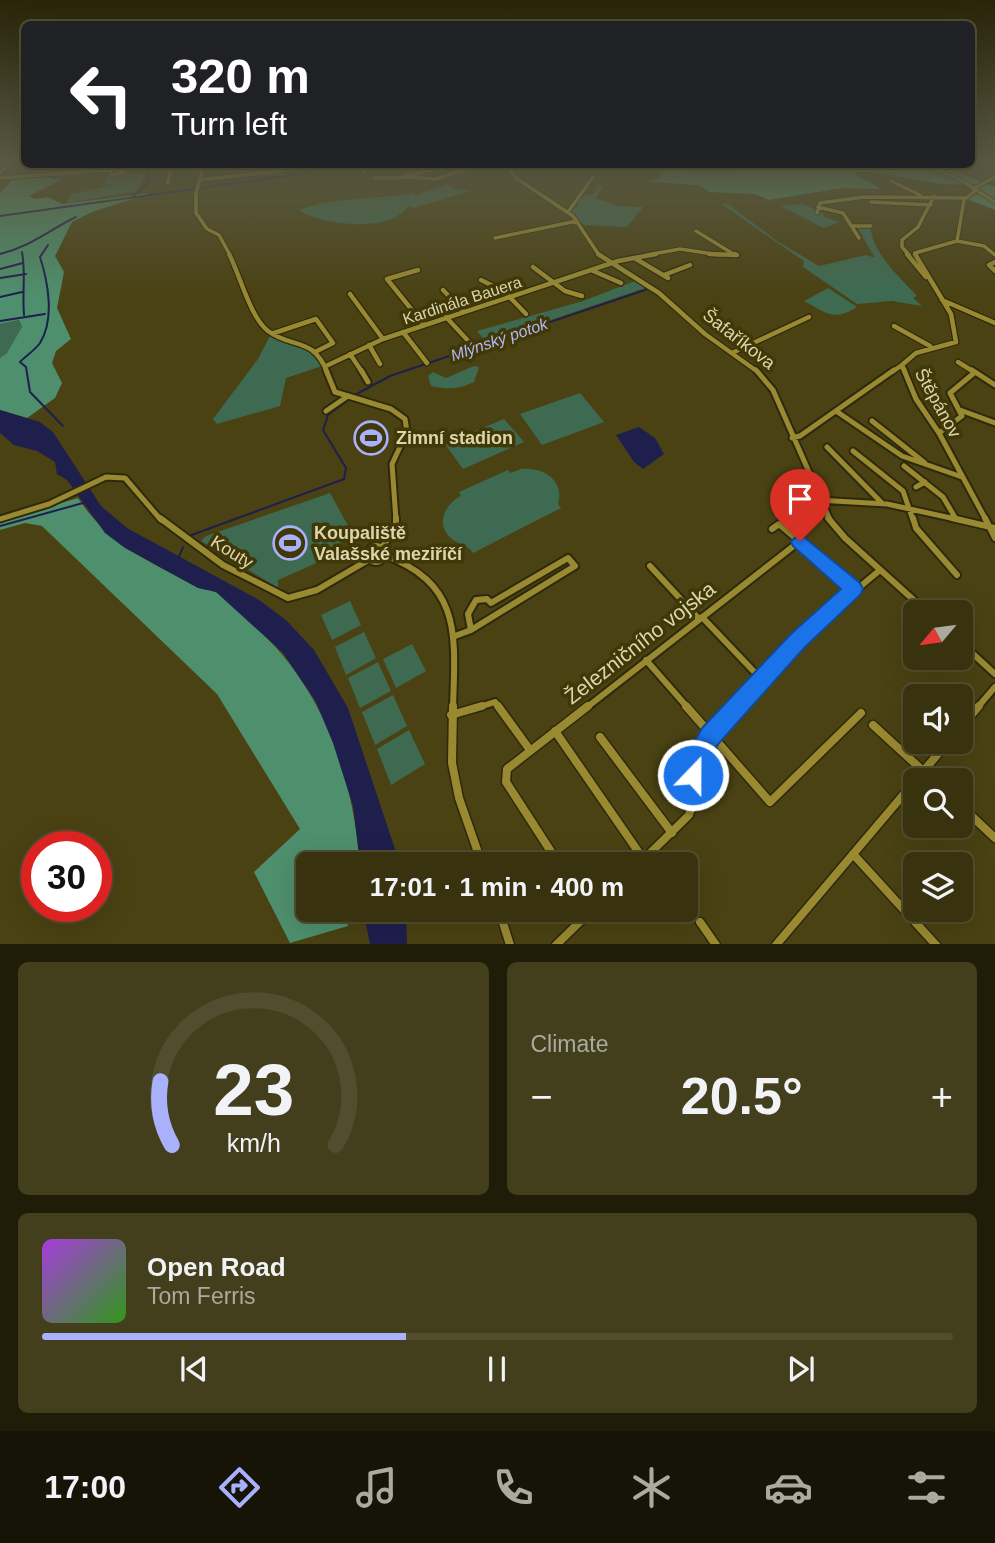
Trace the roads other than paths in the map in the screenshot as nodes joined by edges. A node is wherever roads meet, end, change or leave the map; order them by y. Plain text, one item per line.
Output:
1 (196, 206) edge
2 (558, 206) edge
3 (578, 206) edge
4 (930, 206) edge
5 (963, 206) edge
6 (818, 207) joint
7 (817, 213) dead end
8 (573, 216) junction
9 (851, 226) junction
10 (872, 226) dead end
11 (696, 231) dead end
12 (857, 236) dead end
13 (495, 238) dead end
14 (957, 240) junction
15 (674, 243) dead end
16 (680, 249) junction
17 (995, 254) edge
18 (636, 258) junction
19 (995, 262) edge
20 (610, 264) junction
21 (691, 265) dead end
22 (533, 267) dead end
23 (418, 270) dead end
24 (591, 270) junction
25 (995, 271) edge
26 (928, 279) junction
27 (481, 280) dead end
28 (551, 283) junction
29 (621, 283) dead end
30 (443, 290) dead end
31 (350, 294) dead end
32 (510, 296) junction
33 (582, 296) dead end
34 (942, 300) junction
35 (464, 312) junction
36 (526, 314) dead end
37 (446, 317) junction
38 (808, 317) dead end
39 (995, 323) edge
40 (424, 325) junction
41 (894, 326) dead end
42 (403, 332) junction
43 (274, 333) junction
44 (383, 339) junction
45 (369, 345) junction
46 (472, 345) dead end
47 (930, 346) junction
48 (315, 352) junction
49 (732, 353) junction
50 (350, 354) junction
51 (957, 362) dead end
52 (427, 363) dead end
53 (380, 364) dead end
54 (902, 365) junction
55 (326, 366) junction
56 (974, 373) junction
57 (368, 382) dead end
58 (995, 385) edge
59 (345, 398) junction
60 (960, 410) junction
61 (326, 411) dead end
62 (836, 411) junction
63 (872, 421) dead end
64 (995, 423) edge
65 (939, 433) junction
66 (792, 438) junction
67 (827, 447) dead end
68 (853, 451) dead end
69 (928, 465) junction
70 (904, 466) dead end
71 (962, 477) junction
72 (925, 482) junction
73 (916, 487) dead end
74 (817, 500) junction
75 (882, 503) junction
76 (910, 509) junction
77 (0, 519) edge
78 (956, 519) junction
79 (992, 527) edge
80 (772, 529) dead end
81 (995, 538) edge
82 (800, 541) junction
83 (383, 551) junction
84 (370, 559) junction
85 (650, 566) dead end
86 (880, 570) junction
87 (957, 575) dead end
88 (854, 589) junction
89 (914, 600) edge
90 (491, 603) junction
91 (495, 615) junction
92 (701, 618) junction
93 (471, 630) junction
94 (455, 636) junction
95 (973, 654) edge
96 (646, 660) junction
97 (995, 674) edge
98 (761, 679) junction
99 (995, 687) edge
100 (861, 713) dead end
101 (973, 713) edge
102 (451, 715) junction
103 (873, 725) dead end
104 (555, 731) junction
105 (711, 735) junction
106 (600, 737) dead end
107 (530, 750) junction
108 (938, 754) edge
109 (920, 768) edge
110 (926, 768) edge
111 (903, 795) edge
112 (770, 802) joint
113 (973, 817) edge
114 (672, 833) junction
115 (995, 838) edge
116 (478, 852) edge
117 (552, 852) edge
118 (635, 852) edge
119 (652, 852) edge
120 (853, 854) junction
121 (503, 922) edge
122 (579, 922) edge
123 (700, 922) dead end
124 (510, 944) edge
125 (556, 944) edge
126 (716, 944) edge
127 (776, 944) edge
128 (936, 944) edge

1 - 43 street
2 - 8 street
3 - 8 street
4 - 26 street
5 - 14 street
6 - 7 street
6 - 9 street
8 - 13 street
8 - 20 street, Šafaříkova
9 - 10 street
9 - 12 street
11 - 16 street
14 - 17 street
14 - 26 street, Štěpánov
15 - 16 street
16 - 18 street, Kardinála Bauera
18 - 20 street, Kardinála Bauera
18 - 21 street
19 - 25 street
20 - 24 street, Kardinála Bauera
20 - 49 street, Šafaříkova
22 - 28 street
23 - 40 street
24 - 28 street, Kardinála Bauera
24 - 29 street
26 - 34 street, Štěpánov
27 - 32 street
28 - 32 street, Kardinála Bauera
28 - 33 street
30 - 35 street
31 - 44 street
32 - 35 street, Kardinála Bauera
32 - 36 street
34 - 39 street
34 - 47 street, Štěpánov
35 - 37 street, Kardinála Bauera
37 - 40 street, Kardinála Bauera
37 - 46 street
38 - 49 street
40 - 42 street, Kardinála Bauera
41 - 47 street
42 - 44 street, Kardinála Bauera
42 - 52 street
43 - 48 street
43 - 48 street
44 - 45 street, Kardinála Bauera
45 - 50 street, Kardinála Bauera
45 - 53 street
47 - 54 street, Štěpánov
48 - 55 street
49 - 66 street, Šafaříkova
50 - 55 street, Kardinála Bauera
50 - 57 street
51 - 56 street
54 - 62 street
54 - 65 street, Štěpánov
55 - 59 street
56 - 58 street
56 - 60 street
59 - 61 street
59 - 83 street, Kouty
60 - 64 street
60 - 65 street
62 - 66 street
62 - 69 street
63 - 69 street
65 - 71 street, Štěpánov
66 - 74 street, Šafaříkova
67 - 75 street
68 - 76 street
69 - 71 street
70 - 72 street
71 - 79 street, Štěpánov
72 - 73 street
72 - 78 street
74 - 75 street
74 - 86 street, Šafaříkova
75 - 76 street
76 - 78 street
76 - 87 street
77 - 84 street, Kouty
78 - 79 street
79 - 81 street, Štěpánov
80 - 82 street
82 - 88 street
82 - 92 street, Železničního vojska
83 - 84 street, Kouty
83 - 84 street, Kouty
83 - 94 street
85 - 92 street
86 - 88 street
86 - 89 street, Šafaříkova
88 - 98 street
90 - 91 street
90 - 91 street
90 - 93 street
91 - 93 street
92 - 96 street, Železničního vojska
92 - 98 street
93 - 94 street
94 - 102 street
95 - 97 street
96 - 104 street, Železničního vojska
96 - 105 street
98 - 105 street
99 - 101 street
100 - 112 street
102 - 107 street
102 - 116 street
103 - 109 street
104 - 107 street, Železničního vojska
104 - 118 street
105 - 112 street
105 - 114 street
106 - 114 street
107 - 117 street, Železničního vojska
108 - 110 street
111 - 120 street
113 - 115 street
114 - 119 street
120 - 127 street
120 - 128 street
121 - 124 street
122 - 125 street
123 - 126 street

